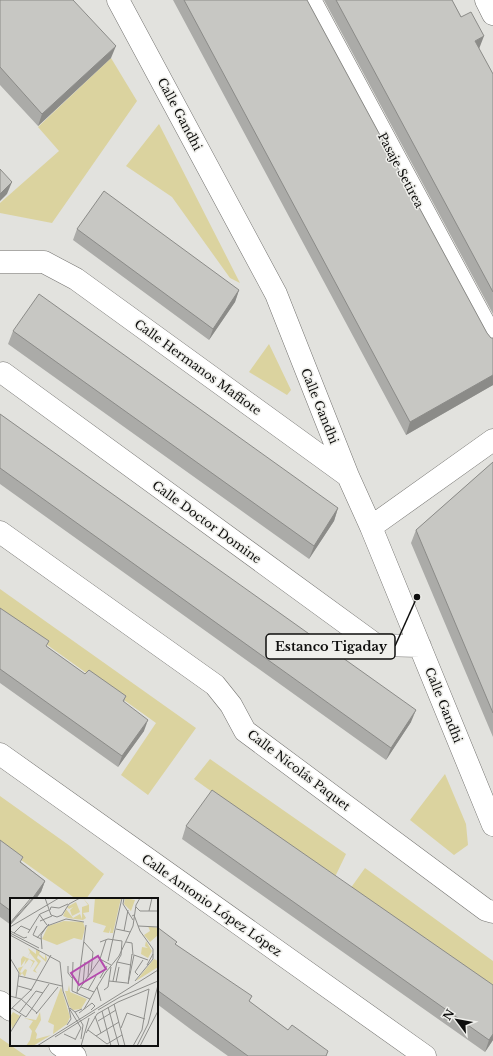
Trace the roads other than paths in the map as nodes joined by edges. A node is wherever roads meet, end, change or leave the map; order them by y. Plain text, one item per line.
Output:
1 (119, 0) edge
2 (310, 0) edge
3 (486, 0) edge
4 (493, 14) edge
5 (0, 262) edge
6 (493, 340) edge
7 (3, 373) dead end
8 (493, 440) edge
9 (348, 476) junction
10 (372, 527) junction
11 (0, 532) edge
12 (420, 646) junction
13 (0, 754) edge
14 (493, 825) edge
15 (493, 912) edge
16 (0, 1002) edge
17 (10, 1009) edge
18 (61, 1046) edge
19 (75, 1056) edge
20 (425, 1056) edge

1 - 9 street, Calle Gandhi
2 - 6 street, Pasaje Setirea
3 - 4 street
5 - 9 street, Calle Hermanos Maffiote
7 - 12 street, Calle Doctor Domine
8 - 10 street
9 - 10 street, Calle Gandhi
10 - 12 street, Calle Gandhi
11 - 15 street, Calle Nicolás Paquet
12 - 14 street, Calle Gandhi
13 - 20 street, Calle Antonio López López
16 - 17 street
18 - 19 street

